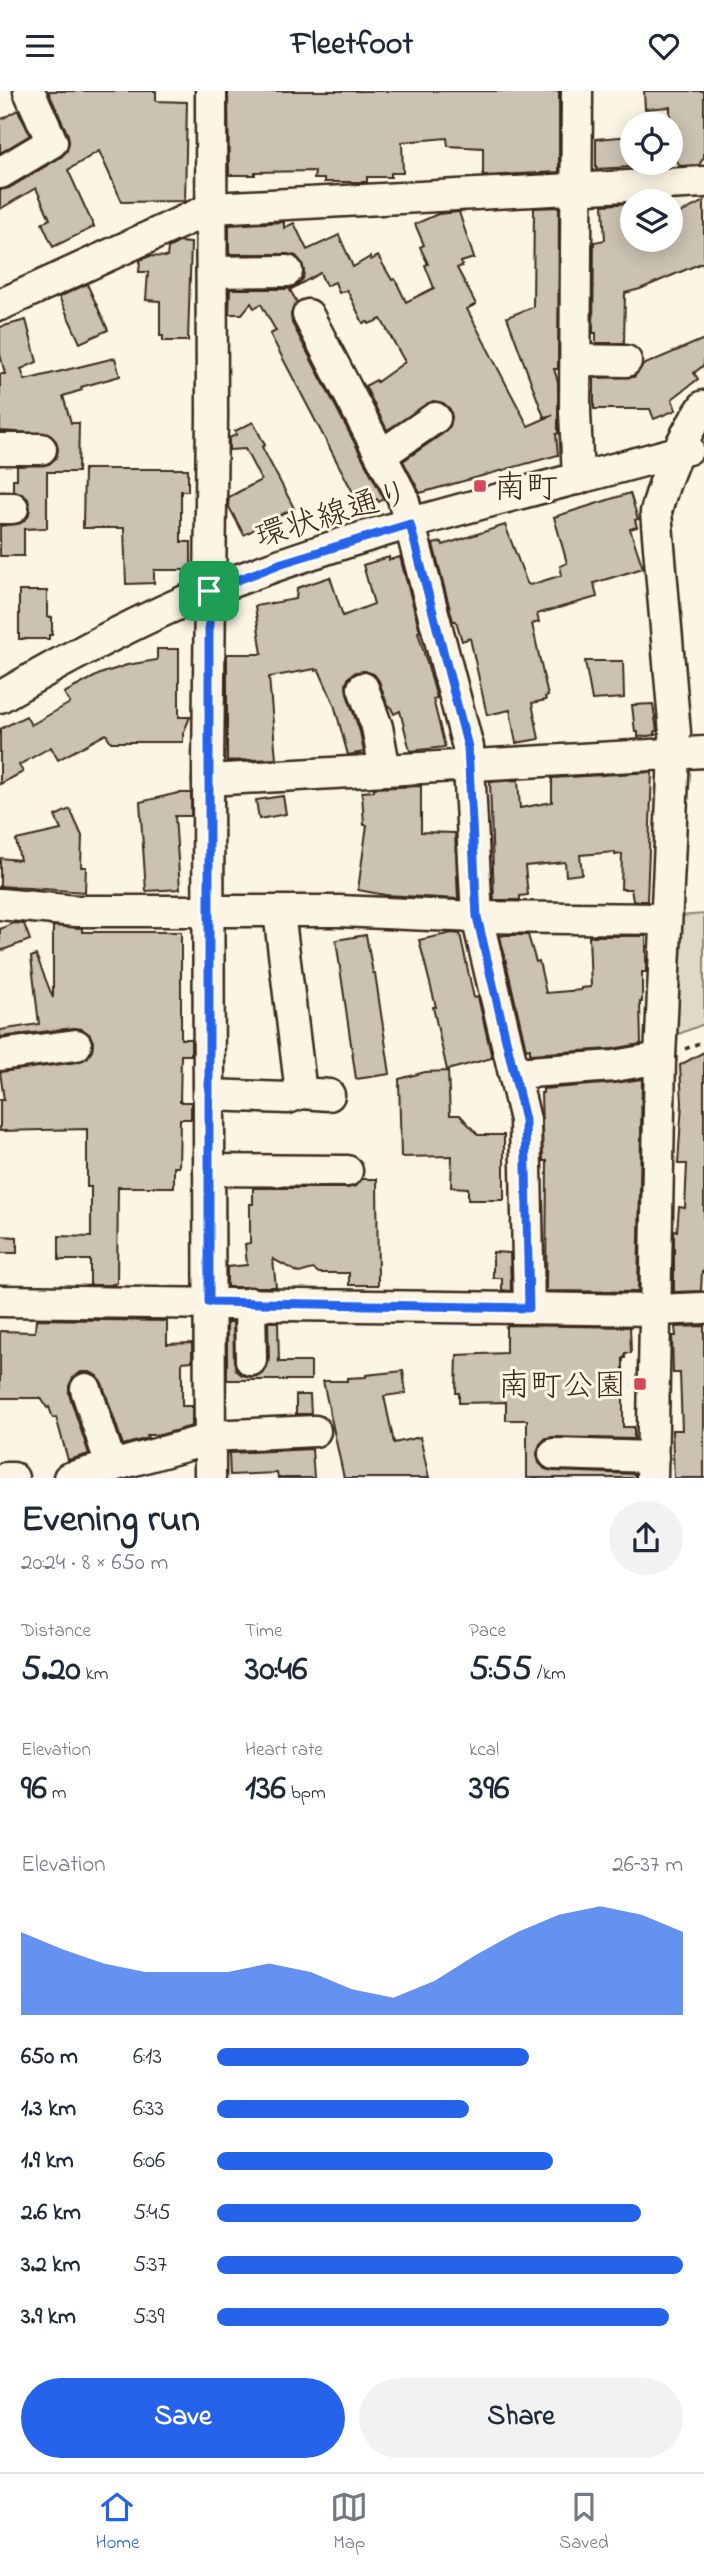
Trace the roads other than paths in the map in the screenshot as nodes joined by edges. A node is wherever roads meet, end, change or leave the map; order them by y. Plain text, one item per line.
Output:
1 (29, 91) edge
2 (211, 91) edge
3 (578, 91) edge
4 (0, 173) edge
5 (704, 182) edge
6 (577, 189) junction
7 (212, 208) junction
8 (287, 271) dead end
9 (212, 272) junction
10 (0, 305) edge
11 (308, 315) dead end
12 (576, 360) junction
13 (626, 361) dead end
14 (704, 406) edge
15 (435, 418) dead end
16 (690, 448) edge
17 (0, 449) edge
18 (41, 449) dead end
19 (381, 454) junction
20 (578, 479) junction
21 (410, 524) junction
22 (209, 591) junction
23 (363, 688) dead end
24 (0, 697) edge
25 (674, 753) junction
26 (704, 753) edge
27 (470, 765) junction
28 (386, 770) junction
29 (208, 780) junction
30 (0, 904) edge
31 (208, 912) junction
32 (279, 912) junction
33 (477, 917) junction
34 (665, 919) junction
35 (76, 1045) dead end
36 (0, 1055) edge
37 (660, 1058) junction
38 (515, 1073) junction
39 (208, 1095) junction
40 (209, 1170) junction
41 (347, 1171) dead end
42 (0, 1301) edge
43 (209, 1302) junction
44 (250, 1303) junction
45 (529, 1308) junction
46 (704, 1308) edge
47 (656, 1310) junction
48 (251, 1360) dead end
49 (86, 1389) dead end
50 (315, 1431) dead end
51 (210, 1437) junction
52 (554, 1454) dead end
53 (111, 1465) junction
54 (653, 1467) edge
55 (6, 1478) edge
56 (13, 1478) edge
57 (69, 1478) edge
58 (210, 1478) edge

1 - 4 street
2 - 7 street
3 - 6 street
5 - 6 street
6 - 7 street
6 - 12 street
7 - 9 street
7 - 10 street
8 - 9 street
9 - 22 street
11 - 19 street
12 - 13 street
12 - 20 street
14 - 16 street
15 - 19 street
16 - 20 street, 環状線通り
16 - 25 street
17 - 18 street
19 - 21 street
20 - 21 street, 環状線通り
21 - 22 street, 環状線通り
21 - 27 street
22 - 24 street, 環状線通り
22 - 29 street
23 - 28 street
25 - 26 street
25 - 27 street
25 - 34 street
27 - 28 street
27 - 33 street
28 - 29 street
29 - 31 street
30 - 31 street
31 - 32 street
31 - 39 street
32 - 33 street
32 - 39 street
33 - 34 street
33 - 38 street
34 - 37 street
35 - 36 street
37 - 38 street
37 - 47 street
38 - 45 street
39 - 40 street
40 - 41 street
40 - 43 street
42 - 43 street
43 - 44 street
43 - 51 street
44 - 45 street
44 - 48 street
45 - 47 street
46 - 47 street
47 - 54 street
49 - 53 street
50 - 51 street
51 - 53 street
51 - 58 street
52 - 54 street
53 - 57 street
55 - 56 street

